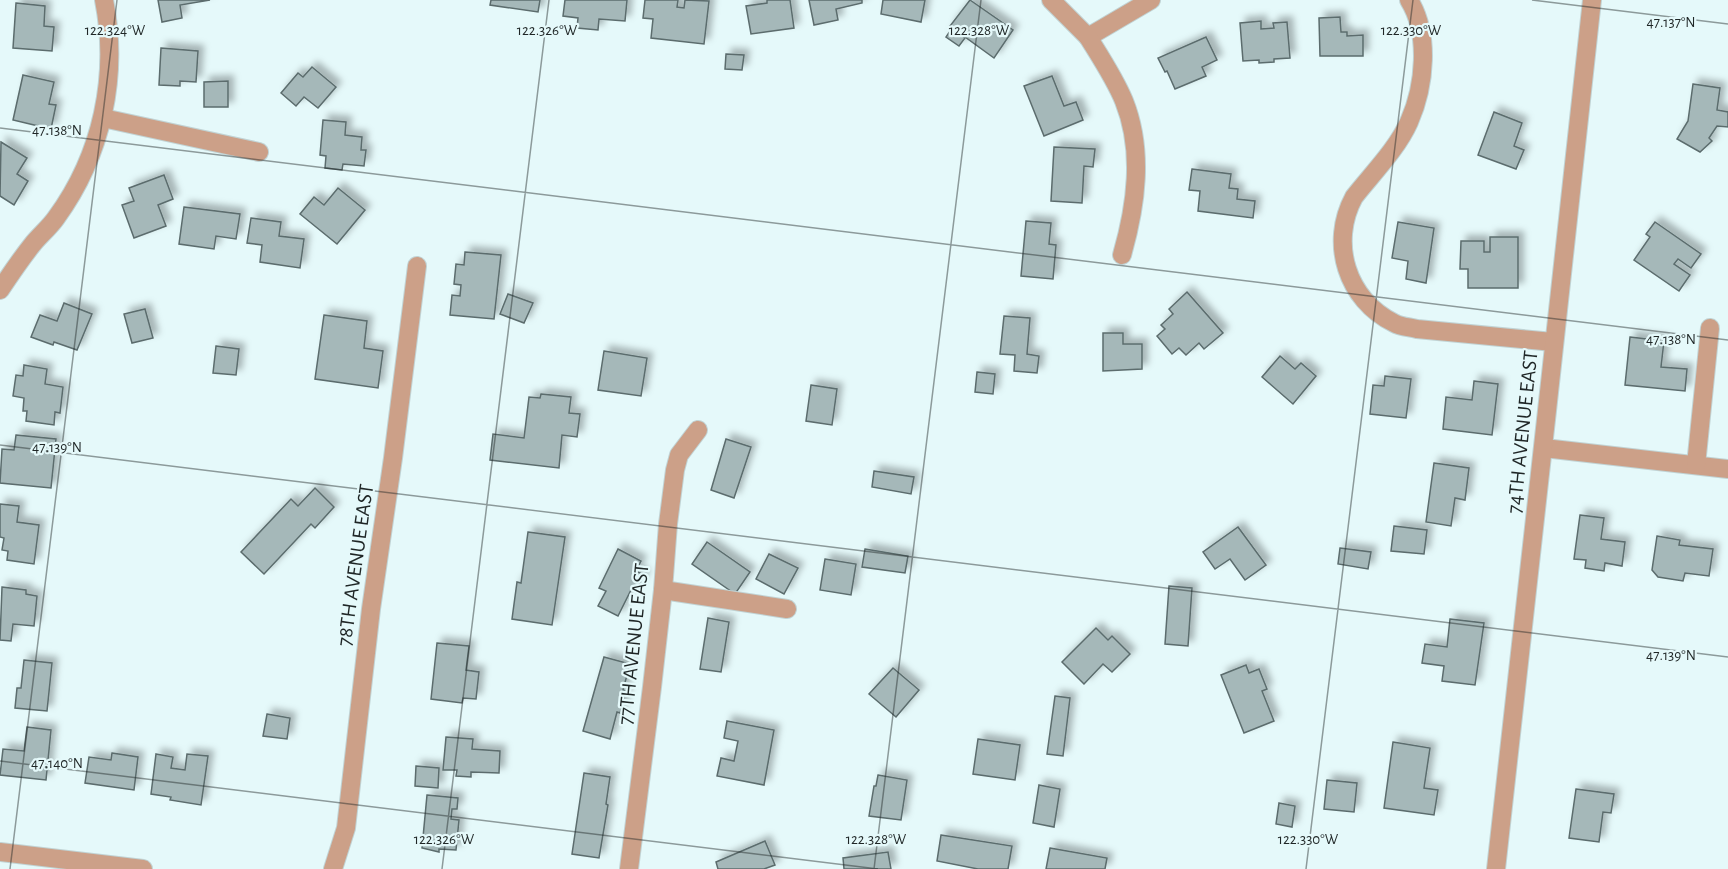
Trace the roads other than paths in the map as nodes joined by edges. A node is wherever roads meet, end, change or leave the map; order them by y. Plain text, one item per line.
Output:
1 (104, 0) edge
2 (1052, 0) edge
3 (1151, 0) edge
4 (1409, 0) edge
5 (1592, 0) edge
6 (1088, 37) junction
7 (103, 118) junction
8 (259, 152) dead end
9 (1122, 255) dead end
10 (417, 266) dead end
11 (0, 291) edge
12 (1710, 328) dead end
13 (1553, 342) junction
14 (698, 430) dead end
15 (1544, 448) junction
16 (1695, 465) junction
17 (1728, 469) edge
18 (663, 590) junction
19 (787, 609) dead end
20 (0, 852) edge
21 (143, 869) edge
22 (333, 869) edge
23 (629, 869) edge
24 (1496, 869) edge

1 - 7 street
2 - 6 street
3 - 6 street
4 - 13 street
5 - 13 street, 74TH AVENUE EAST
6 - 9 street
7 - 8 street
7 - 11 street
10 - 22 street, 78TH AVENUE EAST
12 - 16 street
13 - 15 street, 74TH AVENUE EAST
14 - 18 street, 77TH AVENUE EAST
15 - 16 street
15 - 24 street, 74TH AVENUE EAST
16 - 17 street
18 - 19 street
18 - 23 street, 77TH AVENUE EAST
20 - 21 street

